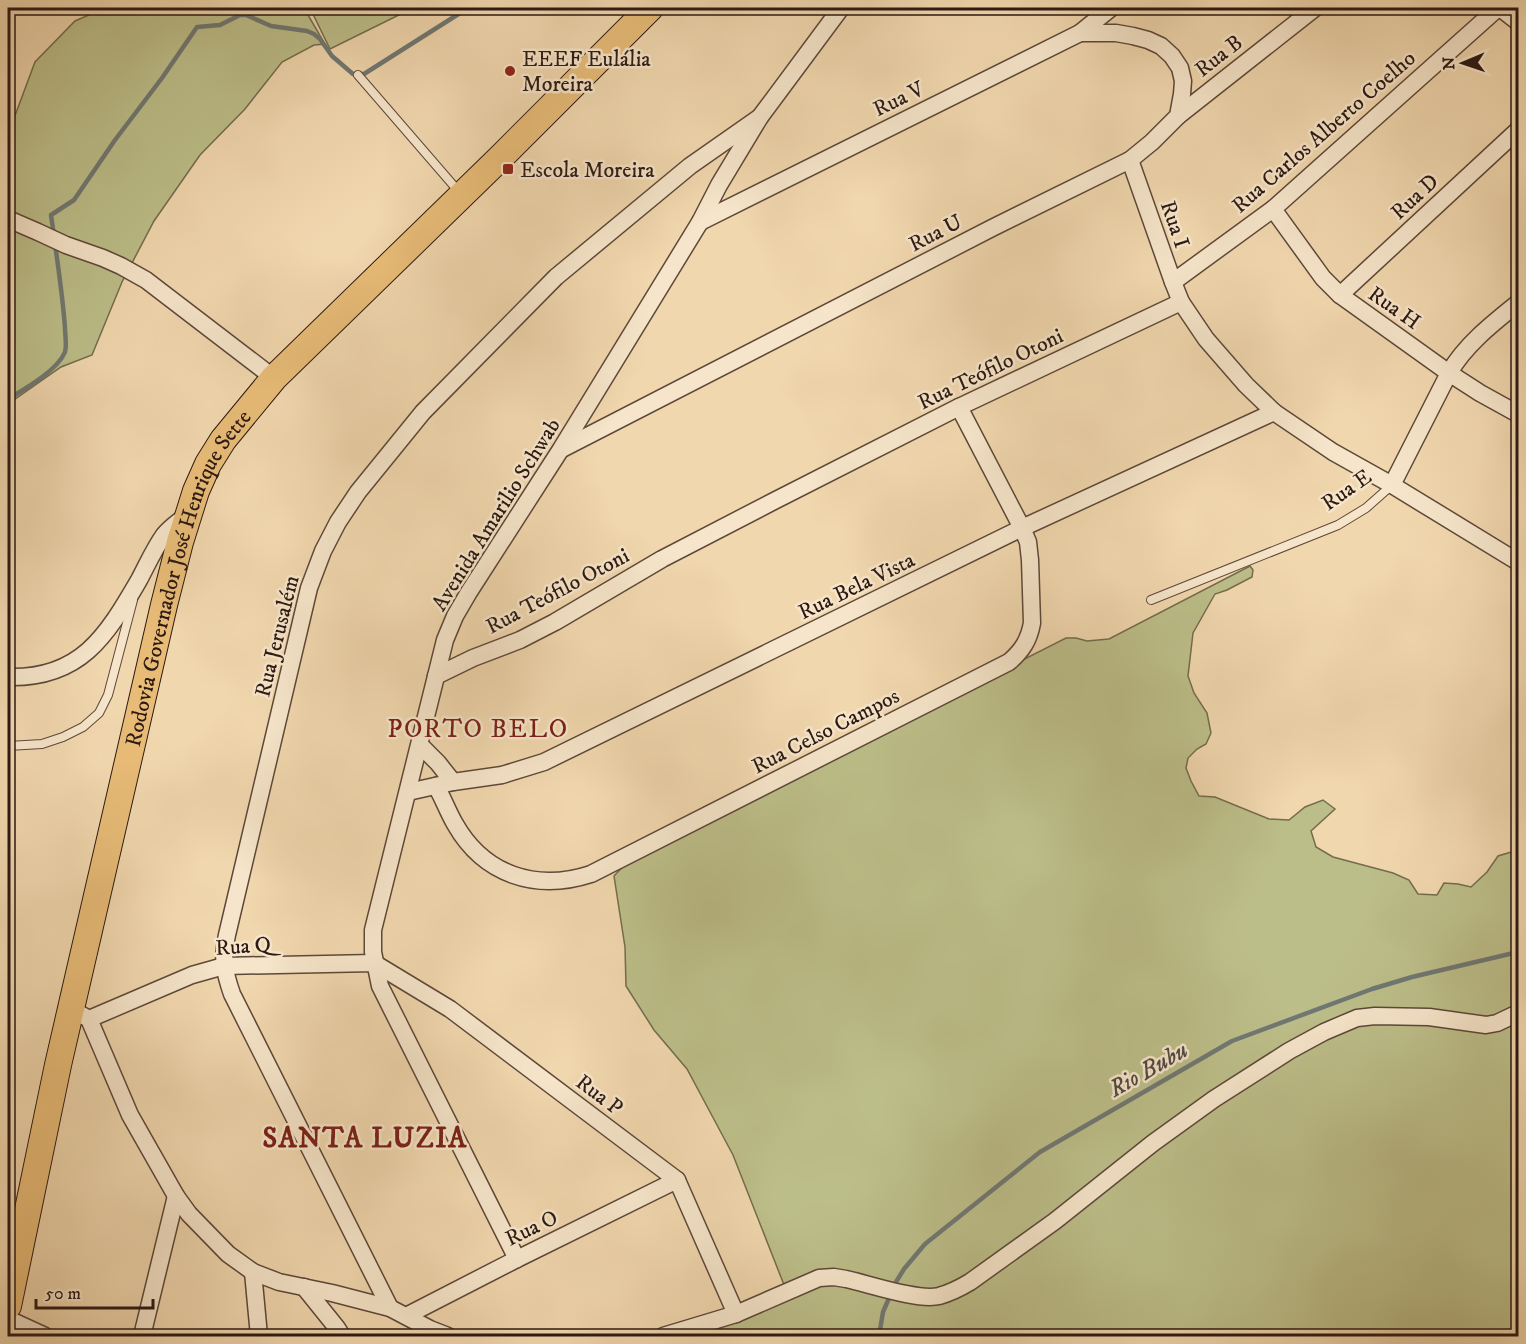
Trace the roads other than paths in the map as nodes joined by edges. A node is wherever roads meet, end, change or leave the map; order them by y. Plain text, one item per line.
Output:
1 (841, 8) edge
2 (1111, 8) edge
3 (1315, 8) edge
4 (1499, 8) edge
5 (645, 10) edge
6 (1518, 22) edge
7 (1080, 33) junction
8 (358, 75) dead end
9 (1178, 116) junction
10 (760, 117) junction
11 (1518, 130) edge
12 (1130, 160) junction
13 (462, 195) junction
14 (1273, 209) junction
15 (8, 219) edge
16 (700, 222) junction
17 (1173, 282) junction
18 (1340, 295) junction
19 (1181, 302) junction
20 (1518, 303) edge
21 (1449, 372) junction
22 (274, 378) junction
23 (959, 407) junction
24 (1274, 412) junction
25 (1518, 414) edge
26 (561, 449) junction
27 (1392, 485) junction
28 (189, 514) junction
29 (1022, 528) junction
30 (1518, 562) edge
31 (139, 580) junction
32 (1151, 600) dead end
33 (436, 676) junction
34 (8, 677) edge
35 (8, 746) edge
36 (420, 746) junction
37 (445, 784) junction
38 (408, 792) junction
39 (374, 963) junction
40 (224, 966) junction
41 (1518, 1013) edge
42 (80, 1014) junction
43 (677, 1180) junction
44 (176, 1196) junction
45 (517, 1259) junction
46 (253, 1272) junction
47 (304, 1287) junction
48 (8, 1303) edge
49 (390, 1308) junction
50 (736, 1314) junction
51 (406, 1316) junction
52 (45, 1336) edge
53 (142, 1336) edge
54 (259, 1336) edge
55 (342, 1336) edge
56 (448, 1336) edge
57 (663, 1336) edge

1 - 10 street, Avenida Amarilio Schwab
2 - 7 street, Rua V
3 - 9 street, Rua B
4 - 6 street
4 - 14 street, Rua Carlos Alberto Coelho
5 - 13 main road, Rodovia Governador José Henrique Sette
7 - 9 street
7 - 16 street, Rua V
8 - 13 lane
9 - 12 street, Rua U
10 - 16 street, Avenida Amarilio Schwab
10 - 40 street, Rua Jerusalém
11 - 18 street, Rua D
12 - 17 street, Rua I
12 - 26 street, Rua U
13 - 22 main road, Rodovia Governador José Henrique Sette
14 - 17 street, Rua Carlos Alberto Coelho
14 - 18 street, Rua H
15 - 22 street
16 - 26 street, Avenida Amarilio Schwab
17 - 19 street, Rua I
18 - 21 street, Rua H
19 - 23 street, Rua Teófilo Otoni
19 - 24 street
20 - 21 street, Rua E
21 - 25 street, Rua H
21 - 27 street, Rua E
22 - 28 main road, Rodovia Governador José Henrique Sette
23 - 29 street, Rua Celso Campos
23 - 33 street, Rua Teófilo Otoni
24 - 27 street
24 - 29 street, Rua Bela Vista
26 - 33 street, Avenida Amarilio Schwab
27 - 30 street
27 - 32 lane, Rua E
28 - 31 street
28 - 42 main road, Rodovia Governador José Henrique Sette
29 - 37 street, Rua Bela Vista
29 - 37 street, Rua Celso Campos
31 - 34 street
31 - 35 lane
33 - 36 street, Avenida Amarilio Schwab
36 - 37 street
36 - 38 street, Avenida Amarilio Schwab
37 - 38 street, Rua Bela Vista
38 - 39 street, Avenida Amarilio Schwab
39 - 40 street, Rua Q
39 - 43 street, Rua P
39 - 45 street, Avenida Amarilio Schwab
40 - 42 street, Rua Q
40 - 49 street, Rua Jerusalém
41 - 50 street
42 - 44 street
42 - 48 main road, Rodovia Governador José Henrique Sette
43 - 45 street, Rua O
43 - 50 street, Rua P
44 - 46 street
44 - 53 street
45 - 51 street, Rua O
46 - 47 street
46 - 54 street
47 - 49 street
47 - 55 street
48 - 52 street
49 - 51 street
50 - 57 street
51 - 56 street

